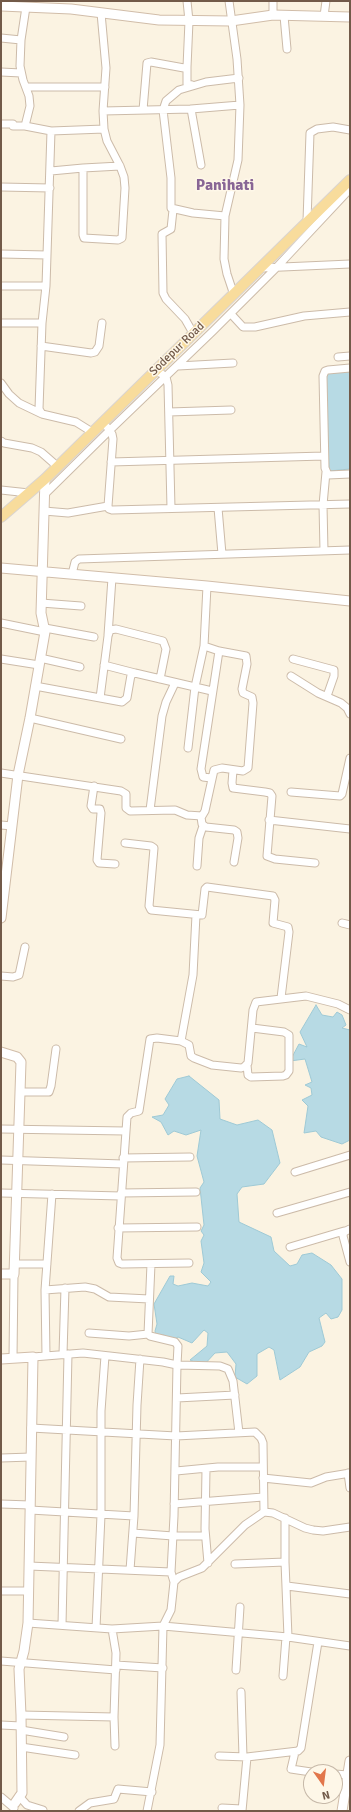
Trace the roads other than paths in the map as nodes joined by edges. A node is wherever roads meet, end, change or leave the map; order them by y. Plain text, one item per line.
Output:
1 (187, 1) edge
2 (229, 1) edge
3 (273, 1) edge
4 (326, 1) edge
5 (71, 5) edge
6 (1, 6) edge
7 (26, 7) junction
8 (101, 13) junction
9 (273, 15) junction
10 (284, 16) junction
11 (324, 16) junction
12 (350, 18) edge
13 (189, 21) junction
14 (231, 21) junction
15 (1, 38) edge
16 (21, 40) junction
17 (287, 49) dead end
18 (187, 67) junction
19 (1, 72) edge
20 (21, 73) junction
21 (239, 78) junction
22 (192, 86) junction
23 (26, 87) junction
24 (105, 87) junction
25 (240, 105) junction
26 (191, 109) junction
27 (143, 110) junction
28 (163, 110) junction
29 (103, 111) junction
30 (1, 124) edge
31 (25, 126) junction
32 (104, 129) junction
33 (350, 130) edge
34 (51, 131) junction
35 (201, 165) dead end
36 (120, 166) junction
37 (83, 168) junction
38 (51, 171) junction
39 (350, 180) edge
40 (1, 187) edge
41 (50, 188) junction
42 (350, 189) edge
43 (174, 210) junction
44 (225, 216) junction
45 (307, 221) junction
46 (1, 254) edge
47 (47, 255) junction
48 (350, 264) edge
49 (260, 268) junction
50 (276, 268) junction
51 (1, 286) edge
52 (46, 286) junction
53 (234, 295) junction
54 (350, 312) edge
55 (231, 314) junction
56 (102, 322) dead end
57 (1, 323) edge
58 (42, 323) junction
59 (193, 333) junction
60 (41, 346) junction
61 (350, 356) edge
62 (338, 357) dead end
63 (232, 363) dead end
64 (178, 366) junction
65 (350, 368) edge
66 (154, 371) junction
67 (166, 377) junction
68 (1, 383) edge
69 (231, 410) dead end
70 (169, 412) junction
71 (42, 414) junction
72 (102, 421) junction
73 (110, 430) junction
74 (92, 432) junction
75 (1, 441) edge
76 (324, 456) junction
77 (169, 460) junction
78 (111, 462) junction
79 (57, 466) junction
80 (326, 472) junction
81 (350, 474) edge
82 (45, 478) junction
83 (1, 490) edge
84 (29, 493) junction
85 (44, 495) junction
86 (350, 504) edge
87 (323, 505) junction
88 (108, 506) junction
89 (171, 508) junction
90 (218, 508) junction
91 (44, 512) junction
92 (1, 517) edge
93 (350, 550) edge
94 (324, 551) junction
95 (222, 554) junction
96 (1, 568) edge
97 (43, 572) junction
98 (72, 574) junction
99 (112, 578) junction
100 (207, 586) junction
101 (350, 601) edge
102 (41, 603) junction
103 (81, 606) dead end
104 (1, 623) edge
105 (45, 630) junction
106 (94, 636) dead end
107 (108, 636) junction
108 (204, 646) junction
109 (219, 651) junction
110 (1, 659) edge
111 (293, 659) dead end
112 (40, 662) junction
113 (104, 665) junction
114 (80, 667) dead end
115 (135, 673) junction
116 (291, 676) dead end
117 (160, 679) junction
118 (175, 682) junction
119 (35, 686) junction
120 (195, 687) junction
121 (212, 691) junction
122 (327, 696) junction
123 (100, 698) junction
124 (350, 714) edge
125 (30, 718) junction
126 (121, 739) dead end
127 (188, 748) dead end
128 (350, 758) edge
129 (234, 770) junction
130 (1, 774) edge
131 (18, 775) junction
132 (211, 778) junction
133 (94, 786) junction
134 (291, 792) dead end
135 (342, 795) junction
136 (350, 796) edge
137 (150, 810) junction
138 (201, 816) junction
139 (269, 820) junction
140 (1, 825) edge
141 (12, 826) junction
142 (203, 826) junction
143 (350, 830) edge
144 (125, 843) dead end
145 (234, 862) dead end
146 (316, 863) dead end
147 (115, 864) dead end
148 (197, 866) dead end
149 (4, 868) edge
150 (1, 914) edge
151 (196, 915) junction
152 (342, 923) dead end
153 (350, 925) edge
154 (25, 947) dead end
155 (1, 976) edge
156 (281, 998) junction
157 (350, 1010) edge
158 (252, 1028) junction
159 (181, 1041) junction
160 (56, 1049) dead end
161 (2, 1053) edge
162 (246, 1065) junction
163 (20, 1092) junction
164 (1, 1129) edge
165 (20, 1129) junction
166 (125, 1131) junction
167 (350, 1155) edge
168 (190, 1157) dead end
169 (1, 1160) edge
170 (19, 1160) junction
171 (123, 1161) junction
172 (295, 1172) dead end
173 (196, 1192) dead end
174 (350, 1192) edge
175 (1, 1193) edge
176 (18, 1193) junction
177 (52, 1194) junction
178 (121, 1194) junction
179 (277, 1213) dead end
180 (197, 1226) dead end
181 (118, 1228) junction
182 (347, 1230) edge
183 (290, 1247) dead end
184 (350, 1262) edge
185 (189, 1263) dead end
186 (15, 1264) junction
187 (47, 1264) junction
188 (151, 1264) junction
189 (1, 1274) edge
190 (14, 1274) junction
191 (65, 1288) junction
192 (45, 1290) junction
193 (149, 1299) junction
194 (88, 1333) dead end
195 (148, 1334) junction
196 (66, 1354) junction
197 (46, 1356) junction
198 (105, 1356) junction
199 (34, 1357) junction
200 (13, 1358) junction
201 (1, 1359) edge
202 (140, 1360) junction
203 (177, 1365) junction
204 (235, 1395) junction
205 (177, 1398) junction
206 (31, 1428) junction
207 (66, 1431) junction
208 (102, 1433) junction
209 (239, 1433) junction
210 (136, 1435) junction
211 (176, 1436) junction
212 (31, 1457) junction
213 (1, 1458) edge
214 (263, 1467) junction
215 (206, 1469) junction
216 (176, 1471) junction
217 (349, 1473) edge
218 (263, 1478) junction
219 (350, 1488) edge
220 (263, 1497) junction
221 (206, 1501) junction
222 (1, 1504) edge
223 (174, 1504) junction
224 (30, 1508) junction
225 (65, 1512) junction
226 (264, 1512) junction
227 (101, 1515) junction
228 (134, 1516) junction
229 (286, 1518) junction
230 (350, 1527) edge
231 (133, 1533) junction
232 (173, 1536) junction
233 (206, 1536) junction
234 (285, 1562) junction
235 (208, 1563) junction
236 (235, 1564) dead end
237 (29, 1566) junction
238 (64, 1567) junction
239 (99, 1568) junction
240 (130, 1570) junction
241 (171, 1572) junction
242 (174, 1582) junction
243 (287, 1586) junction
244 (1, 1591) edge
245 (28, 1591) junction
246 (350, 1594) edge
247 (240, 1607) dead end
248 (28, 1623) junction
249 (62, 1625) junction
250 (163, 1626) junction
251 (96, 1628) junction
252 (112, 1629) junction
253 (238, 1632) junction
254 (287, 1637) junction
255 (318, 1642) junction
256 (350, 1646) edge
257 (1, 1661) edge
258 (22, 1662) junction
259 (116, 1667) junction
260 (163, 1668) junction
261 (236, 1670) dead end
262 (283, 1676) dead end
263 (241, 1692) dead end
264 (21, 1715) junction
265 (114, 1717) junction
266 (1, 1725) edge
267 (21, 1728) junction
268 (64, 1737) dead end
269 (115, 1746) dead end
270 (21, 1747) junction
271 (295, 1752) junction
272 (75, 1755) dead end
273 (219, 1756) dead end
274 (245, 1757) junction
275 (349, 1768) edge
276 (303, 1771) edge
277 (152, 1792) junction
278 (1, 1798) edge
279 (16, 1804) edge
280 (222, 1808) dead end
281 (242, 1810) edge
282 (44, 1811) edge
283 (79, 1811) edge
284 (147, 1811) edge
285 (343, 1811) edge

1 - 13 street
2 - 14 street
3 - 9 street
4 - 11 street
5 - 7 street
5 - 8 street
6 - 7 street
7 - 16 street
8 - 13 street
8 - 24 street
9 - 10 street
9 - 14 street
10 - 11 street
10 - 17 street
11 - 12 street
13 - 14 street
13 - 18 street
14 - 21 street
15 - 16 street
16 - 20 street
18 - 22 street
18 - 27 street
19 - 20 street
20 - 23 street
21 - 22 street
21 - 25 street
22 - 28 street
23 - 24 street
23 - 31 street
24 - 29 street
25 - 26 street
25 - 44 street
26 - 28 street
26 - 35 street
27 - 28 street
27 - 29 street
28 - 43 street
29 - 32 street
30 - 31 street
31 - 34 street
32 - 34 street
32 - 36 street
33 - 45 street
34 - 38 street
36 - 37 street
36 - 37 street
37 - 38 street
38 - 41 street
39 - 45 main road, Sodepur Road
40 - 41 street
41 - 47 street
42 - 50 street
43 - 44 street
43 - 59 street
44 - 53 street
45 - 49 main road, Sodepur Road
46 - 47 street
47 - 52 street
48 - 50 street
49 - 50 street
49 - 53 main road, Sodepur Road
50 - 55 street
51 - 52 street
52 - 58 street
53 - 59 main road, Sodepur Road
54 - 55 street
55 - 64 street
56 - 60 street
57 - 58 street
58 - 60 street
59 - 66 main road, Sodepur Road
60 - 71 street
61 - 62 street
63 - 64 street
64 - 67 street
65 - 76 street
66 - 67 street
66 - 72 main road, Sodepur Road
67 - 70 street
67 - 73 street
68 - 71 street
69 - 70 street
70 - 77 street
71 - 74 street
72 - 73 street
72 - 74 main road, Sodepur Road
73 - 78 street
73 - 85 street
74 - 79 main road, Sodepur Road
75 - 79 street
76 - 77 street
76 - 80 street
77 - 78 street
77 - 89 street
78 - 88 street
79 - 82 main road, Sodepur Road
80 - 81 street
80 - 87 street
82 - 84 main road, Sodepur Road
82 - 85 street
83 - 84 street
84 - 92 main road, Sodepur Road
85 - 91 street
86 - 87 street
87 - 90 street
87 - 94 street
88 - 89 street
88 - 91 street
89 - 90 street
90 - 95 street
91 - 97 street
93 - 94 street
94 - 95 street
95 - 98 street
96 - 97 street
97 - 98 street
97 - 102 street
98 - 99 street
99 - 100 street
99 - 107 street
100 - 101 street
100 - 108 street
102 - 103 street
102 - 105 street
104 - 105 street
105 - 106 street
105 - 112 street
107 - 113 street
107 - 117 street
108 - 109 street
108 - 120 street
109 - 121 street
109 - 129 street
110 - 112 street
111 - 122 street
112 - 114 street
112 - 119 street
113 - 115 street
113 - 123 street
115 - 117 street
115 - 123 street
116 - 122 street
117 - 118 street
118 - 120 street
118 - 137 street
119 - 123 street
119 - 125 street
120 - 121 street
120 - 127 street
121 - 132 street
122 - 124 street
125 - 126 street
125 - 131 street
128 - 135 street
129 - 132 street
129 - 139 street
130 - 131 street
131 - 133 street
131 - 141 street
132 - 138 street
133 - 137 street
133 - 147 street
134 - 135 street
135 - 136 street
137 - 138 street
138 - 142 street
139 - 143 street
139 - 146 street
140 - 141 street
141 - 149 street
142 - 145 street
142 - 148 street
144 - 151 street
149 - 150 street
151 - 156 street
151 - 159 street
152 - 153 street
154 - 155 street
156 - 157 street
156 - 158 street
158 - 162 street
158 - 162 street
159 - 162 street
159 - 166 street
160 - 163 street
161 - 163 street
163 - 165 street
164 - 165 street
165 - 166 street
165 - 170 street
166 - 171 street
167 - 172 street
168 - 171 street
169 - 170 street
170 - 171 street
170 - 176 street
171 - 178 street
173 - 178 street
174 - 179 street
175 - 176 street
176 - 177 street
176 - 186 street
177 - 178 street
177 - 187 street
178 - 181 street
180 - 181 street
181 - 188 street
182 - 183 street
182 - 184 street
185 - 188 street
186 - 187 street
186 - 190 street
187 - 192 street
188 - 193 street
189 - 190 street
190 - 200 street
191 - 192 street
191 - 193 street
191 - 196 street
192 - 197 street
193 - 195 street
194 - 195 street
195 - 203 street
196 - 197 street
196 - 198 street
196 - 207 street
197 - 199 street
198 - 202 street
198 - 208 street
199 - 200 street
199 - 206 street
200 - 201 street
202 - 203 street
202 - 210 street
203 - 204 street
203 - 205 street
204 - 205 street
204 - 209 street
205 - 211 street
206 - 207 street
206 - 212 street
207 - 208 street
207 - 225 street
208 - 210 street
208 - 227 street
209 - 211 street
209 - 214 street
210 - 211 street
210 - 228 street
211 - 216 street
212 - 213 street
212 - 224 street
214 - 215 street
214 - 218 street
215 - 216 street
215 - 221 street
216 - 223 street
217 - 218 street
217 - 219 street
218 - 220 street
220 - 221 street
220 - 226 street
221 - 223 street
221 - 233 street
222 - 224 street
223 - 232 street
224 - 225 street
224 - 237 street
225 - 227 street
225 - 238 street
226 - 229 street
226 - 235 street
227 - 228 street
227 - 239 street
228 - 231 street
229 - 230 street
229 - 234 street
231 - 232 street
231 - 240 street
232 - 233 street
232 - 241 street
233 - 235 street
234 - 236 street
234 - 243 street
235 - 242 street
237 - 238 street
237 - 245 street
238 - 239 street
238 - 249 street
239 - 240 street
239 - 251 street
240 - 241 street
241 - 242 street
242 - 250 street
243 - 246 street
243 - 254 street
244 - 245 street
245 - 248 street
247 - 253 street
248 - 249 street
248 - 258 street
249 - 251 street
250 - 252 street
250 - 253 street
250 - 260 street
251 - 252 street
252 - 259 street
253 - 254 street
253 - 261 street
254 - 255 street
254 - 262 street
255 - 256 street
255 - 271 street
257 - 258 street
258 - 259 street
258 - 264 street
259 - 260 street
259 - 265 street
260 - 277 street
263 - 274 street
264 - 265 street
264 - 267 street
265 - 269 street
266 - 267 street
267 - 268 street
267 - 270 street
270 - 272 street
270 - 279 street
271 - 274 street
271 - 276 street
273 - 274 street
274 - 281 street
275 - 285 street
277 - 283 street
277 - 284 street
278 - 279 street
279 - 282 street
280 - 281 street

